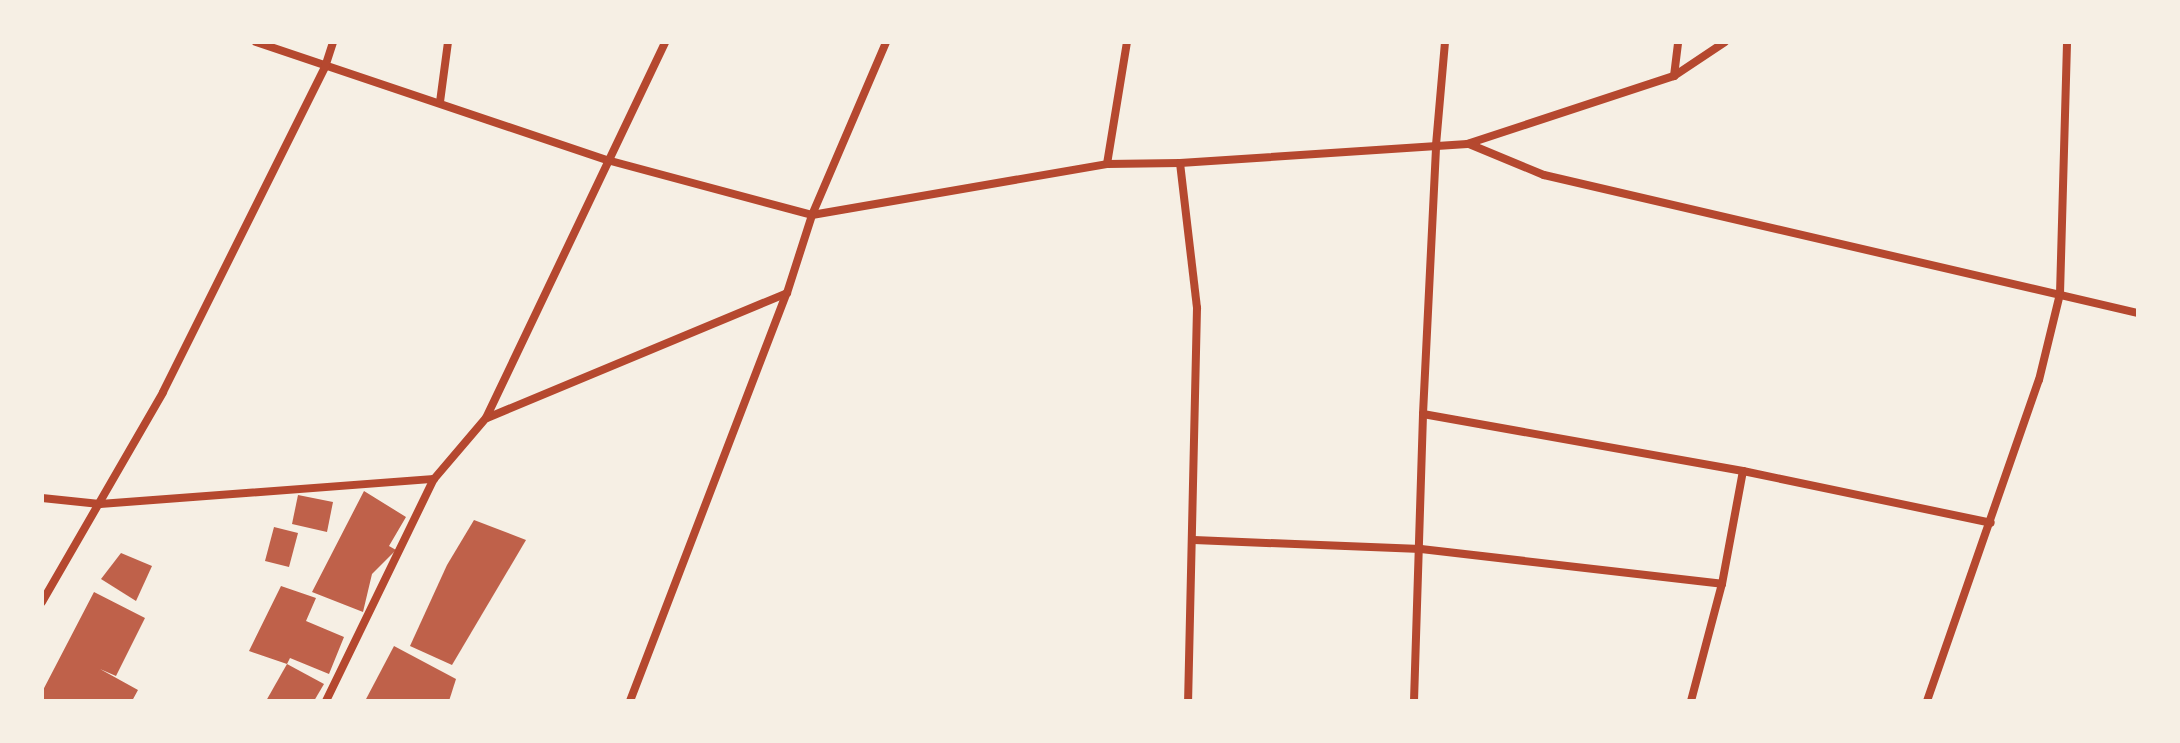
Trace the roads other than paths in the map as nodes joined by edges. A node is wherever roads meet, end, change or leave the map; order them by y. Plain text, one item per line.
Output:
1 (256, 42) edge
2 (333, 42) edge
3 (448, 42) edge
4 (665, 42) edge
5 (886, 42) edge
6 (1127, 42) edge
7 (1445, 42) edge
8 (1678, 42) edge
9 (1725, 42) edge
10 (2067, 42) edge
11 (325, 67) junction
12 (1674, 76) junction
13 (440, 102) junction
14 (1467, 144) junction
15 (1436, 145) junction
16 (607, 160) junction
17 (1180, 163) junction
18 (1107, 164) junction
19 (812, 215) junction
20 (787, 293) junction
21 (2060, 294) junction
22 (2138, 313) edge
23 (1423, 414) junction
24 (486, 418) junction
25 (1743, 471) junction
26 (434, 479) junction
27 (42, 498) edge
28 (100, 504) junction
29 (1991, 523) junction
30 (1194, 540) junction
31 (1421, 549) junction
32 (1722, 584) junction
33 (42, 602) edge
34 (326, 701) edge
35 (630, 701) edge
36 (1188, 701) edge
37 (1414, 701) edge
38 (1691, 701) edge
39 (1927, 701) edge

1 - 11 street
2 - 11 street
3 - 13 street
4 - 16 street
5 - 19 street
6 - 18 street
7 - 15 street
8 - 12 street
9 - 12 street
10 - 21 street
11 - 13 street
11 - 28 street
12 - 14 street
13 - 16 street
14 - 15 street
14 - 21 street
15 - 17 street
15 - 23 street
16 - 19 street
16 - 24 street
17 - 18 street
17 - 30 street
18 - 19 street
19 - 20 street
20 - 24 street
20 - 35 street
21 - 22 street
21 - 29 street
23 - 25 street
23 - 31 street
24 - 26 street
25 - 29 street
25 - 32 street
26 - 28 street
26 - 34 street
27 - 28 street
28 - 33 street
29 - 39 street
30 - 31 street
30 - 36 street
31 - 32 street
31 - 37 street
32 - 38 street

